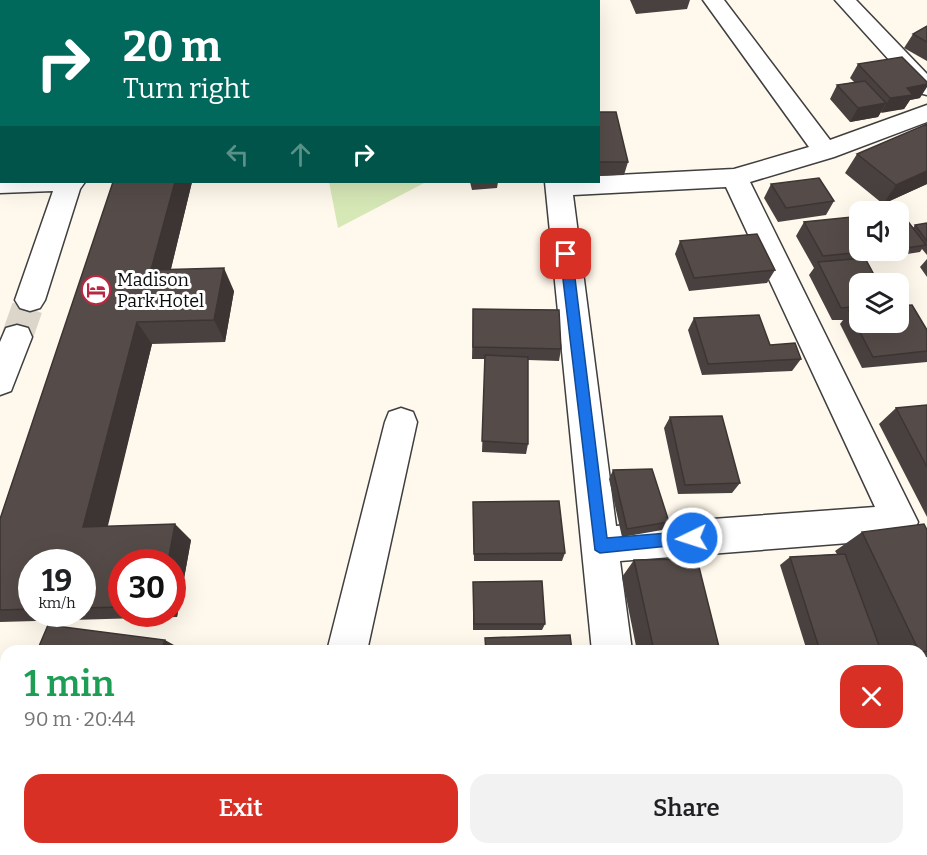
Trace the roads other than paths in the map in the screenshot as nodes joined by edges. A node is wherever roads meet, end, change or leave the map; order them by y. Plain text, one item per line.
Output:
1 (713, 0) edge
2 (845, 0) edge
3 (927, 88) edge
4 (927, 113) edge
5 (825, 151) junction
6 (735, 178) junction
7 (36, 183) edge
8 (71, 183) edge
9 (588, 183) edge
10 (600, 183) edge
11 (0, 184) edge
12 (558, 184) edge
13 (30, 300) tunnel mouth
14 (17, 337) tunnel mouth
15 (0, 382) edge
16 (401, 422) dead end
17 (600, 545) junction
18 (348, 645) edge
19 (611, 645) edge

1 - 5 street
2 - 3 street
4 - 5 street
5 - 6 street
6 - 10 street
6 - 17 street
7 - 11 street
8 - 13 street
9 - 12 street
12 - 17 street
14 - 15 street
16 - 18 street
17 - 19 street

